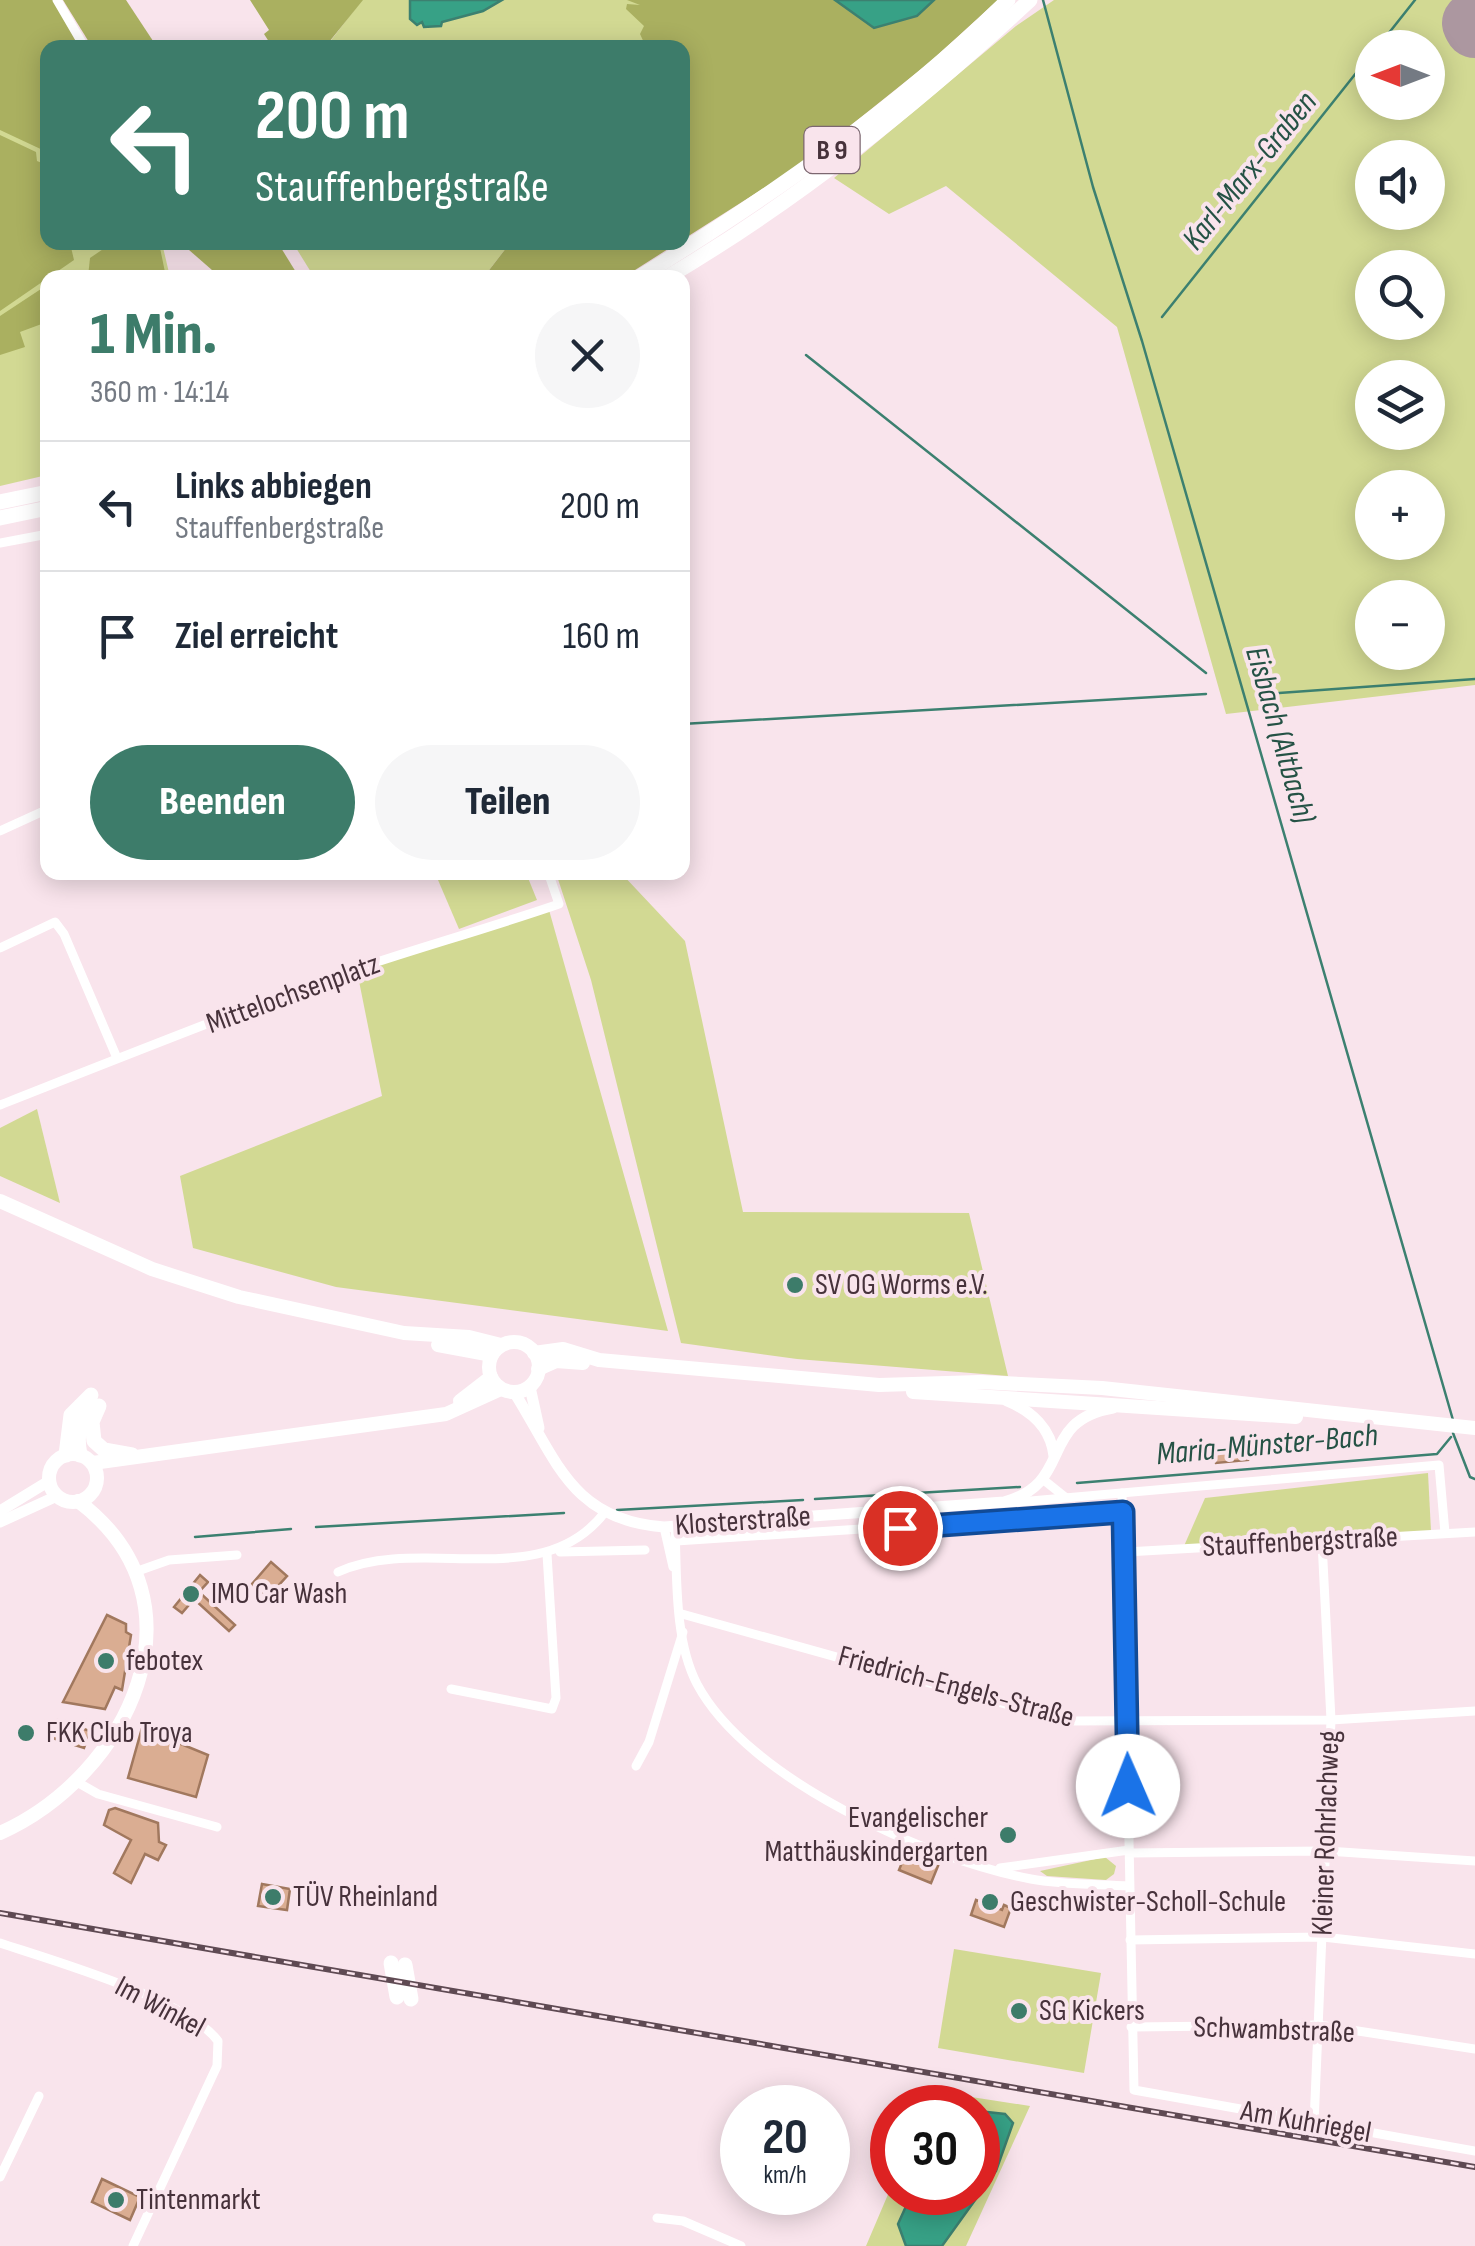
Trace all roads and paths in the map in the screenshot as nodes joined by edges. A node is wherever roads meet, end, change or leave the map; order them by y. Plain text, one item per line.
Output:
1 (57, 0) edge
2 (1008, 0) edge
3 (1030, 0) edge
4 (80, 40) edge
5 (690, 245) edge
6 (682, 250) edge
7 (651, 270) edge
8 (679, 270) edge
9 (40, 494) edge
10 (0, 502) edge
11 (40, 510) edge
12 (0, 518) edge
13 (40, 535) edge
14 (0, 542) edge
15 (40, 813) edge
16 (0, 831) edge
17 (550, 880) edge
18 (0, 948) edge
19 (117, 1058) junction
20 (0, 1105) edge
21 (0, 1202) edge
22 (0, 1210) edge
23 (496, 1350) junction
24 (534, 1353) junction
25 (538, 1370) junction
26 (790, 1380) junction
27 (509, 1386) junction
28 (999, 1397) junction
29 (1122, 1406) junction
30 (1422, 1424) junction
31 (1468, 1427) edge
32 (170, 1452) junction
33 (132, 1455) junction
34 (80, 1457) junction
35 (1054, 1458) junction
36 (49, 1480) junction
37 (1045, 1481) junction
38 (95, 1485) junction
39 (1122, 1494) junction
40 (58, 1496) junction
41 (1068, 1498) junction
42 (78, 1501) junction
43 (1004, 1502) junction
44 (0, 1510) edge
45 (605, 1512) junction
46 (1123, 1512) junction
47 (0, 1522) edge
48 (672, 1532) junction
49 (1475, 1532) edge
50 (1445, 1533) junction
51 (111, 1536) junction
52 (1322, 1542) junction
53 (645, 1550) dead end
54 (1126, 1552) junction
55 (552, 1553) junction
56 (238, 1554) dead end
57 (136, 1572) junction
58 (338, 1572) dead end
59 (677, 1580) junction
60 (682, 1614) junction
61 (683, 1632) junction
62 (669, 1672) junction
63 (692, 1673) junction
64 (451, 1689) dead end
65 (1475, 1712) edge
66 (1330, 1720) junction
67 (1126, 1723) junction
68 (636, 1766) dead end
69 (77, 1782) junction
70 (217, 1827) dead end
71 (0, 1833) edge
72 (1327, 1851) junction
73 (1129, 1852) junction
74 (1475, 1860) edge
75 (992, 1868) junction
76 (1130, 1886) junction
77 (1323, 1938) junction
78 (1130, 1940) junction
79 (0, 1943) edge
80 (1475, 1954) edge
81 (398, 1964) dead end
82 (404, 1998) dead end
83 (1319, 2025) junction
84 (1131, 2027) junction
85 (1475, 2049) edge
86 (39, 2096) dead end
87 (1314, 2124) junction
88 (1475, 2151) edge
89 (0, 2177) edge
90 (656, 2218) dead end
91 (133, 2246) edge
92 (740, 2246) edge

1 - 4 street
2 - 5 highway, B 9
3 - 8 highway, B 9
6 - 7 highway, B 9
9 - 10 highway
11 - 12 highway
13 - 14 street
15 - 16 street
17 - 19 street, Mittelochsenplatz
18 - 19 street
19 - 20 street, Mittelochsenplatz
21 - 23 main road
22 - 23 main road
23 - 24 main road
23 - 27 main road, Klosterstraße
24 - 25 main road
24 - 26 main road
25 - 26 main road
25 - 27 main road
26 - 28 main road
26 - 30 main road
27 - 32 main road
27 - 45 street, Klosterstraße
28 - 29 main road
28 - 35 street
29 - 30 main road
29 - 35 street
30 - 31 main road
32 - 33 main road
32 - 38 main road
33 - 34 main road
33 - 34 highway
34 - 36 main road
34 - 38 main road
35 - 37 street
36 - 40 main road
36 - 44 street
37 - 41 street
37 - 43 street, Klosterstraße
38 - 42 main road
38 - 51 main road
39 - 41 street, Klosterstraße
39 - 46 street
39 - 50 street, Klosterstraße
40 - 42 main road
40 - 47 street
41 - 43 street, Klosterstraße
42 - 51 main road
43 - 48 street, Klosterstraße
45 - 48 street, Klosterstraße
45 - 55 street
46 - 48 street
46 - 54 street
48 - 59 street
48 - 59 street
49 - 50 street, Stauffenbergstraße
50 - 52 street, Stauffenbergstraße
51 - 57 main road
52 - 54 street, Stauffenbergstraße
52 - 66 street, Kleiner Rohrlachweg
53 - 55 street, Klosterstraße
54 - 67 street
55 - 58 street, Klosterstraße
55 - 64 street
56 - 57 street
57 - 69 main road
59 - 60 street
60 - 61 street
60 - 67 street, Friedrich-Engels-Straße
61 - 62 street
61 - 63 street
62 - 63 street
62 - 68 street
63 - 75 street
65 - 66 street, Friedrich-Engels-Straße
66 - 67 street, Friedrich-Engels-Straße
66 - 72 street, Kleiner Rohrlachweg
67 - 73 street
69 - 70 street
69 - 71 main road
72 - 73 street
72 - 74 street
72 - 77 street, Kleiner Rohrlachweg
73 - 75 street
73 - 76 street
75 - 76 street
76 - 78 street
77 - 78 street
77 - 80 street
77 - 83 street, Kleiner Rohrlachweg
78 - 84 street
79 - 91 street, Im Winkel
81 - 82 highway
83 - 84 street, Schwambstraße
83 - 85 street, Schwambstraße
83 - 87 street, Kleiner Rohrlachweg
84 - 87 street, Am Kuhriegel
86 - 89 street
87 - 88 street, Am Kuhriegel
90 - 92 street

